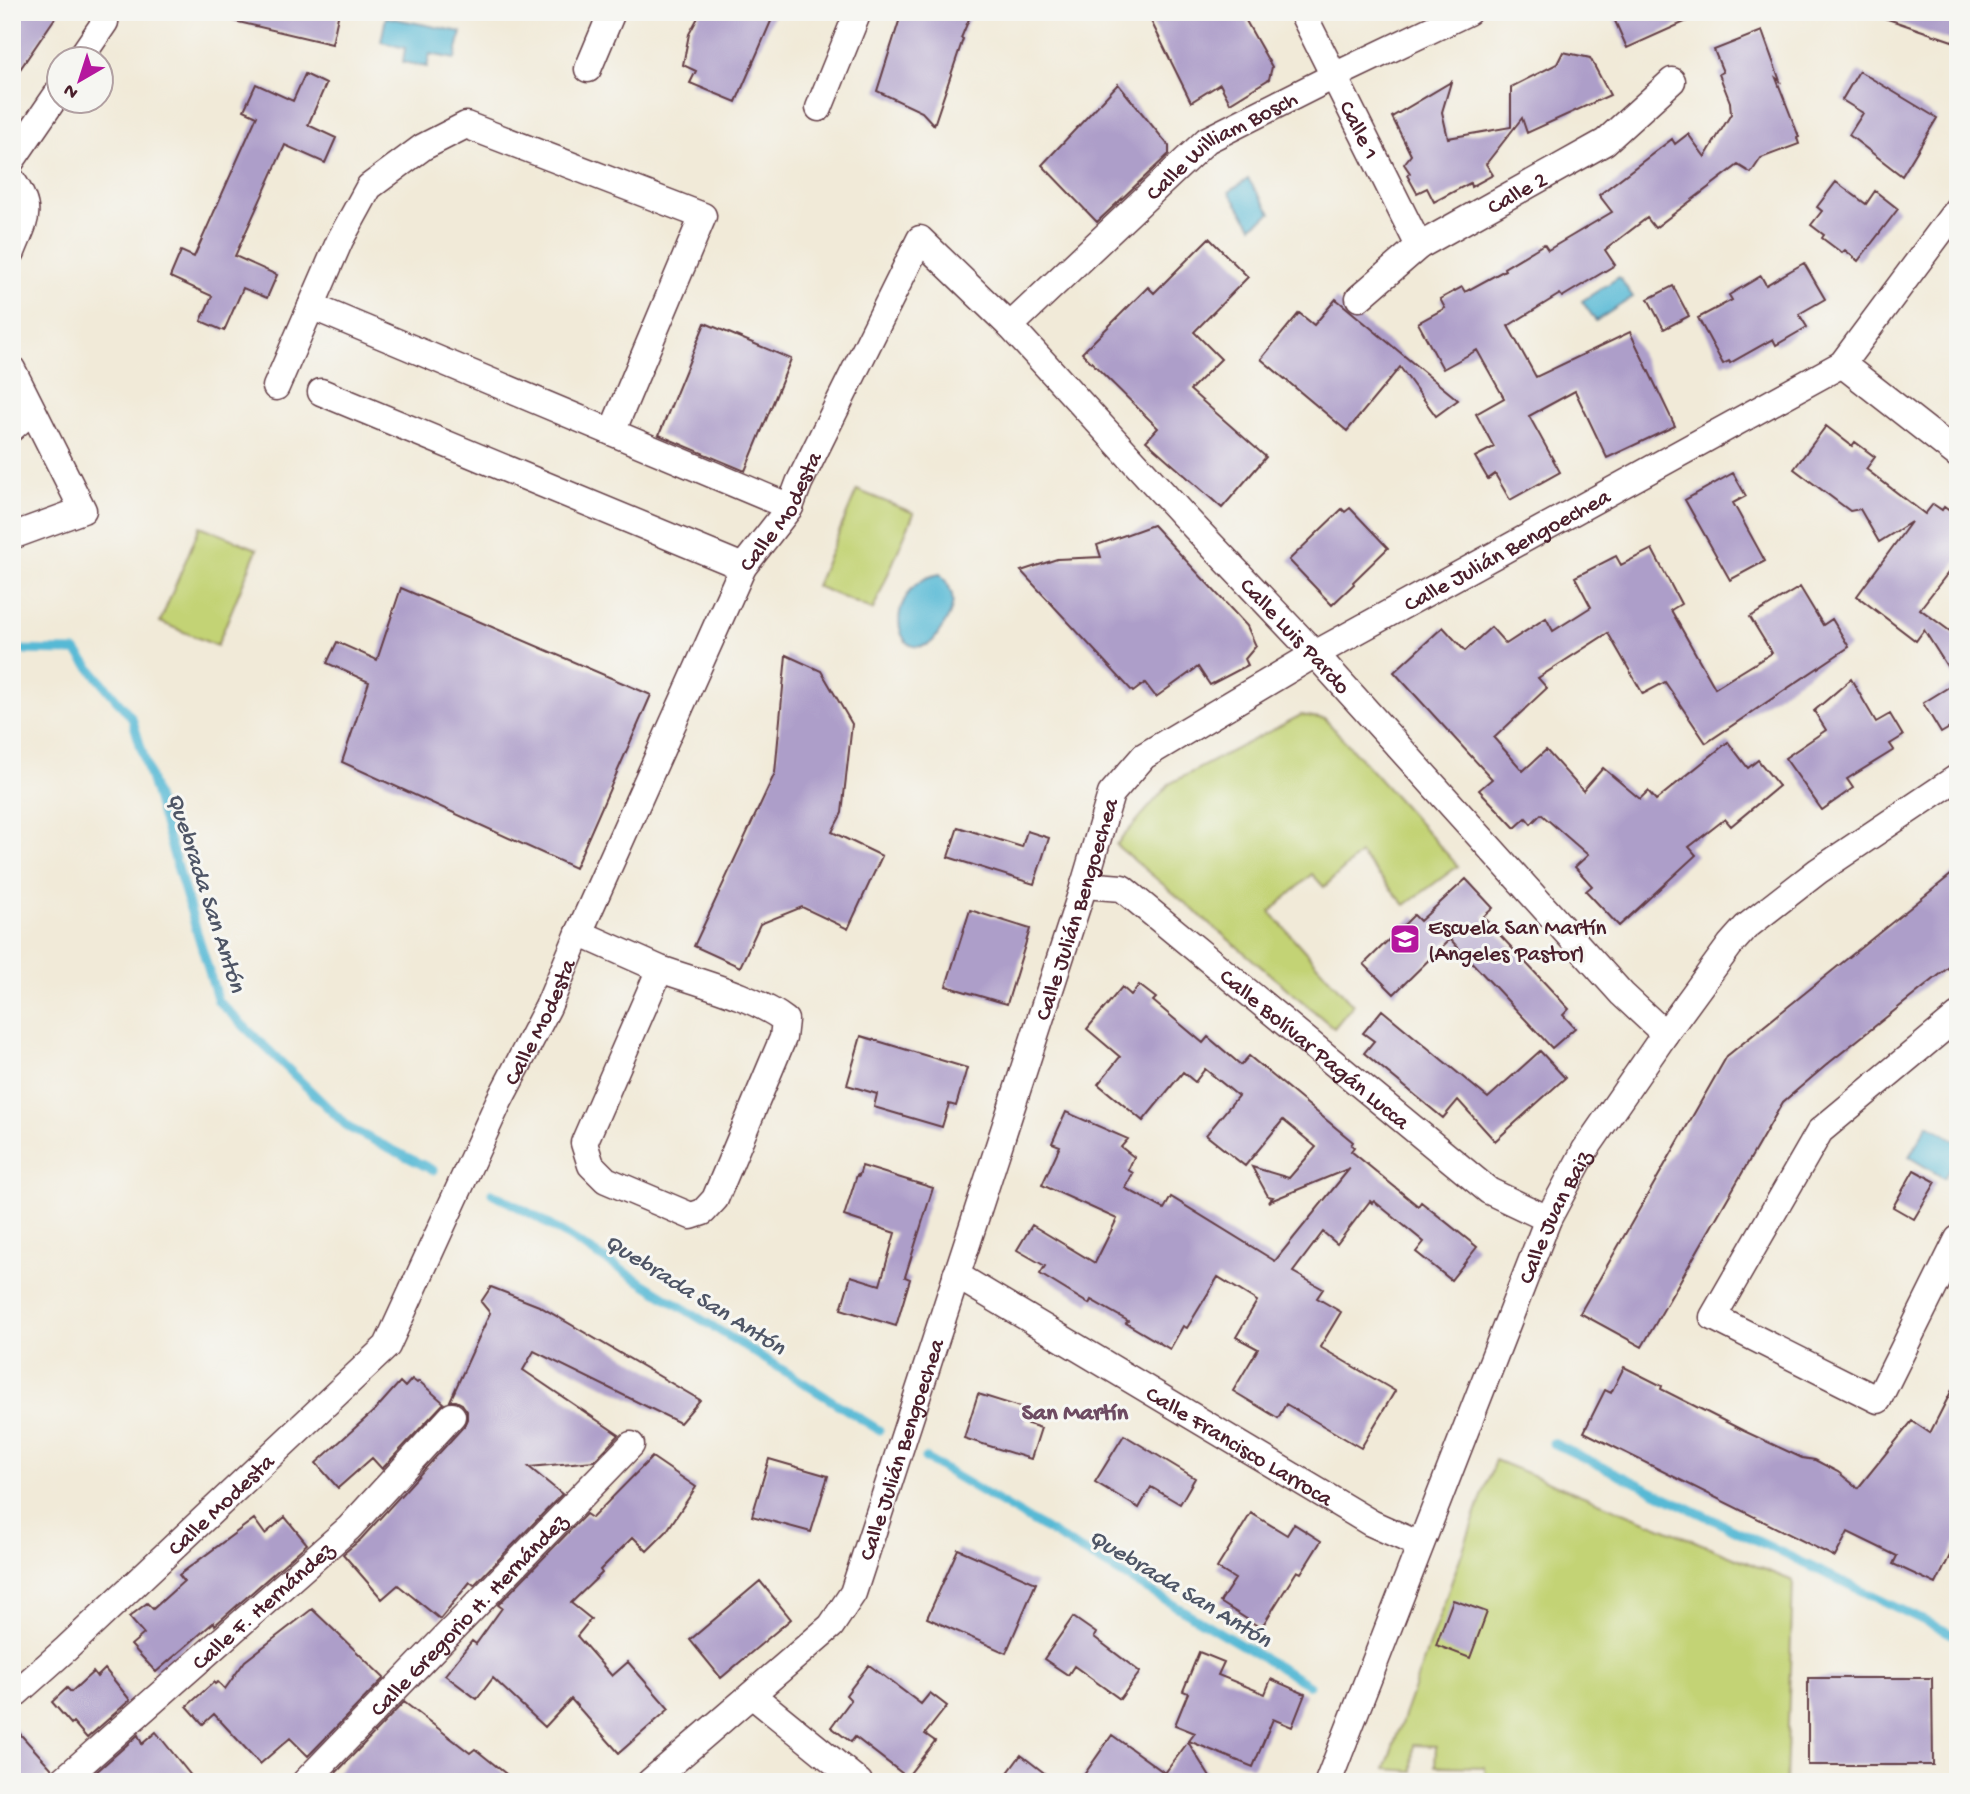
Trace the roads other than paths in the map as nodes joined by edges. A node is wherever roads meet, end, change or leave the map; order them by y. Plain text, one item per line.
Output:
1 (612, 12) edge
2 (858, 12) edge
3 (1301, 12) edge
4 (1468, 12) edge
5 (100, 15) edge
6 (86, 46) edge
7 (588, 69) dead end
8 (1334, 76) junction
9 (1672, 81) dead end
10 (819, 108) dead end
11 (46, 110) edge
12 (12, 160) edge
13 (12, 180) edge
14 (1958, 208) edge
15 (920, 239) joint
16 (1419, 246) junction
17 (12, 252) edge
18 (1359, 298) dead end
19 (311, 306) junction
20 (1010, 326) junction
21 (1842, 364) junction
22 (12, 369) edge
23 (276, 387) dead end
24 (321, 392) dead end
25 (22, 419) edge
26 (611, 432) junction
27 (1958, 455) edge
28 (790, 507) junction
29 (12, 536) edge
30 (743, 567) junction
31 (1315, 654) junction
32 (1954, 787) edge
33 (1084, 886) junction
34 (579, 933) junction
35 (660, 969) junction
36 (1958, 1016) edge
37 (1665, 1034) junction
38 (1548, 1219) junction
39 (1958, 1239) edge
40 (956, 1275) junction
41 (452, 1416) dead end
42 (631, 1445) dead end
43 (1420, 1545) junction
44 (752, 1695) junction
45 (12, 1698) edge
46 (61, 1782) edge
47 (306, 1782) edge
48 (650, 1782) edge
49 (859, 1782) edge
50 (1328, 1782) edge

1 - 7 street
2 - 10 street
3 - 8 street, Calle 1
4 - 8 street, Calle William Bosch
5 - 6 street
8 - 16 street, Calle 1
8 - 20 street, Calle William Bosch
9 - 16 street, Calle 2
11 - 12 street
13 - 17 street
14 - 21 street, Calle Julián Bengoechea
15 - 20 street, Calle Luis Pardo
15 - 28 street, Calle Modesta
16 - 18 street, Calle 2
19 - 23 street
19 - 26 street
19 - 26 street
20 - 31 street, Calle Luis Pardo
21 - 27 street
21 - 31 street, Calle Julián Bengoechea
22 - 25 street
24 - 30 street
25 - 29 street
26 - 28 street
28 - 30 street, Calle Modesta
30 - 34 street, Calle Modesta
31 - 33 street, Calle Julián Bengoechea
31 - 37 street, Calle Luis Pardo
32 - 37 street, Calle Juan Baiz
33 - 38 street, Calle Bolívar Pagán Lucca
33 - 40 street, Calle Julián Bengoechea
34 - 35 street
34 - 45 street, Calle Modesta
35 - 35 street
36 - 39 street
37 - 38 street, Calle Juan Baiz
38 - 43 street, Calle Juan Baiz
40 - 43 street, Calle Francisco Larroca
40 - 44 street, Calle Julián Bengoechea
41 - 46 street, Calle F. Hernández
42 - 47 street, Calle Gregorio H. Hernández
43 - 50 street, Calle Juan Baiz
44 - 48 street, Calle Julián Bengoechea
44 - 49 street

